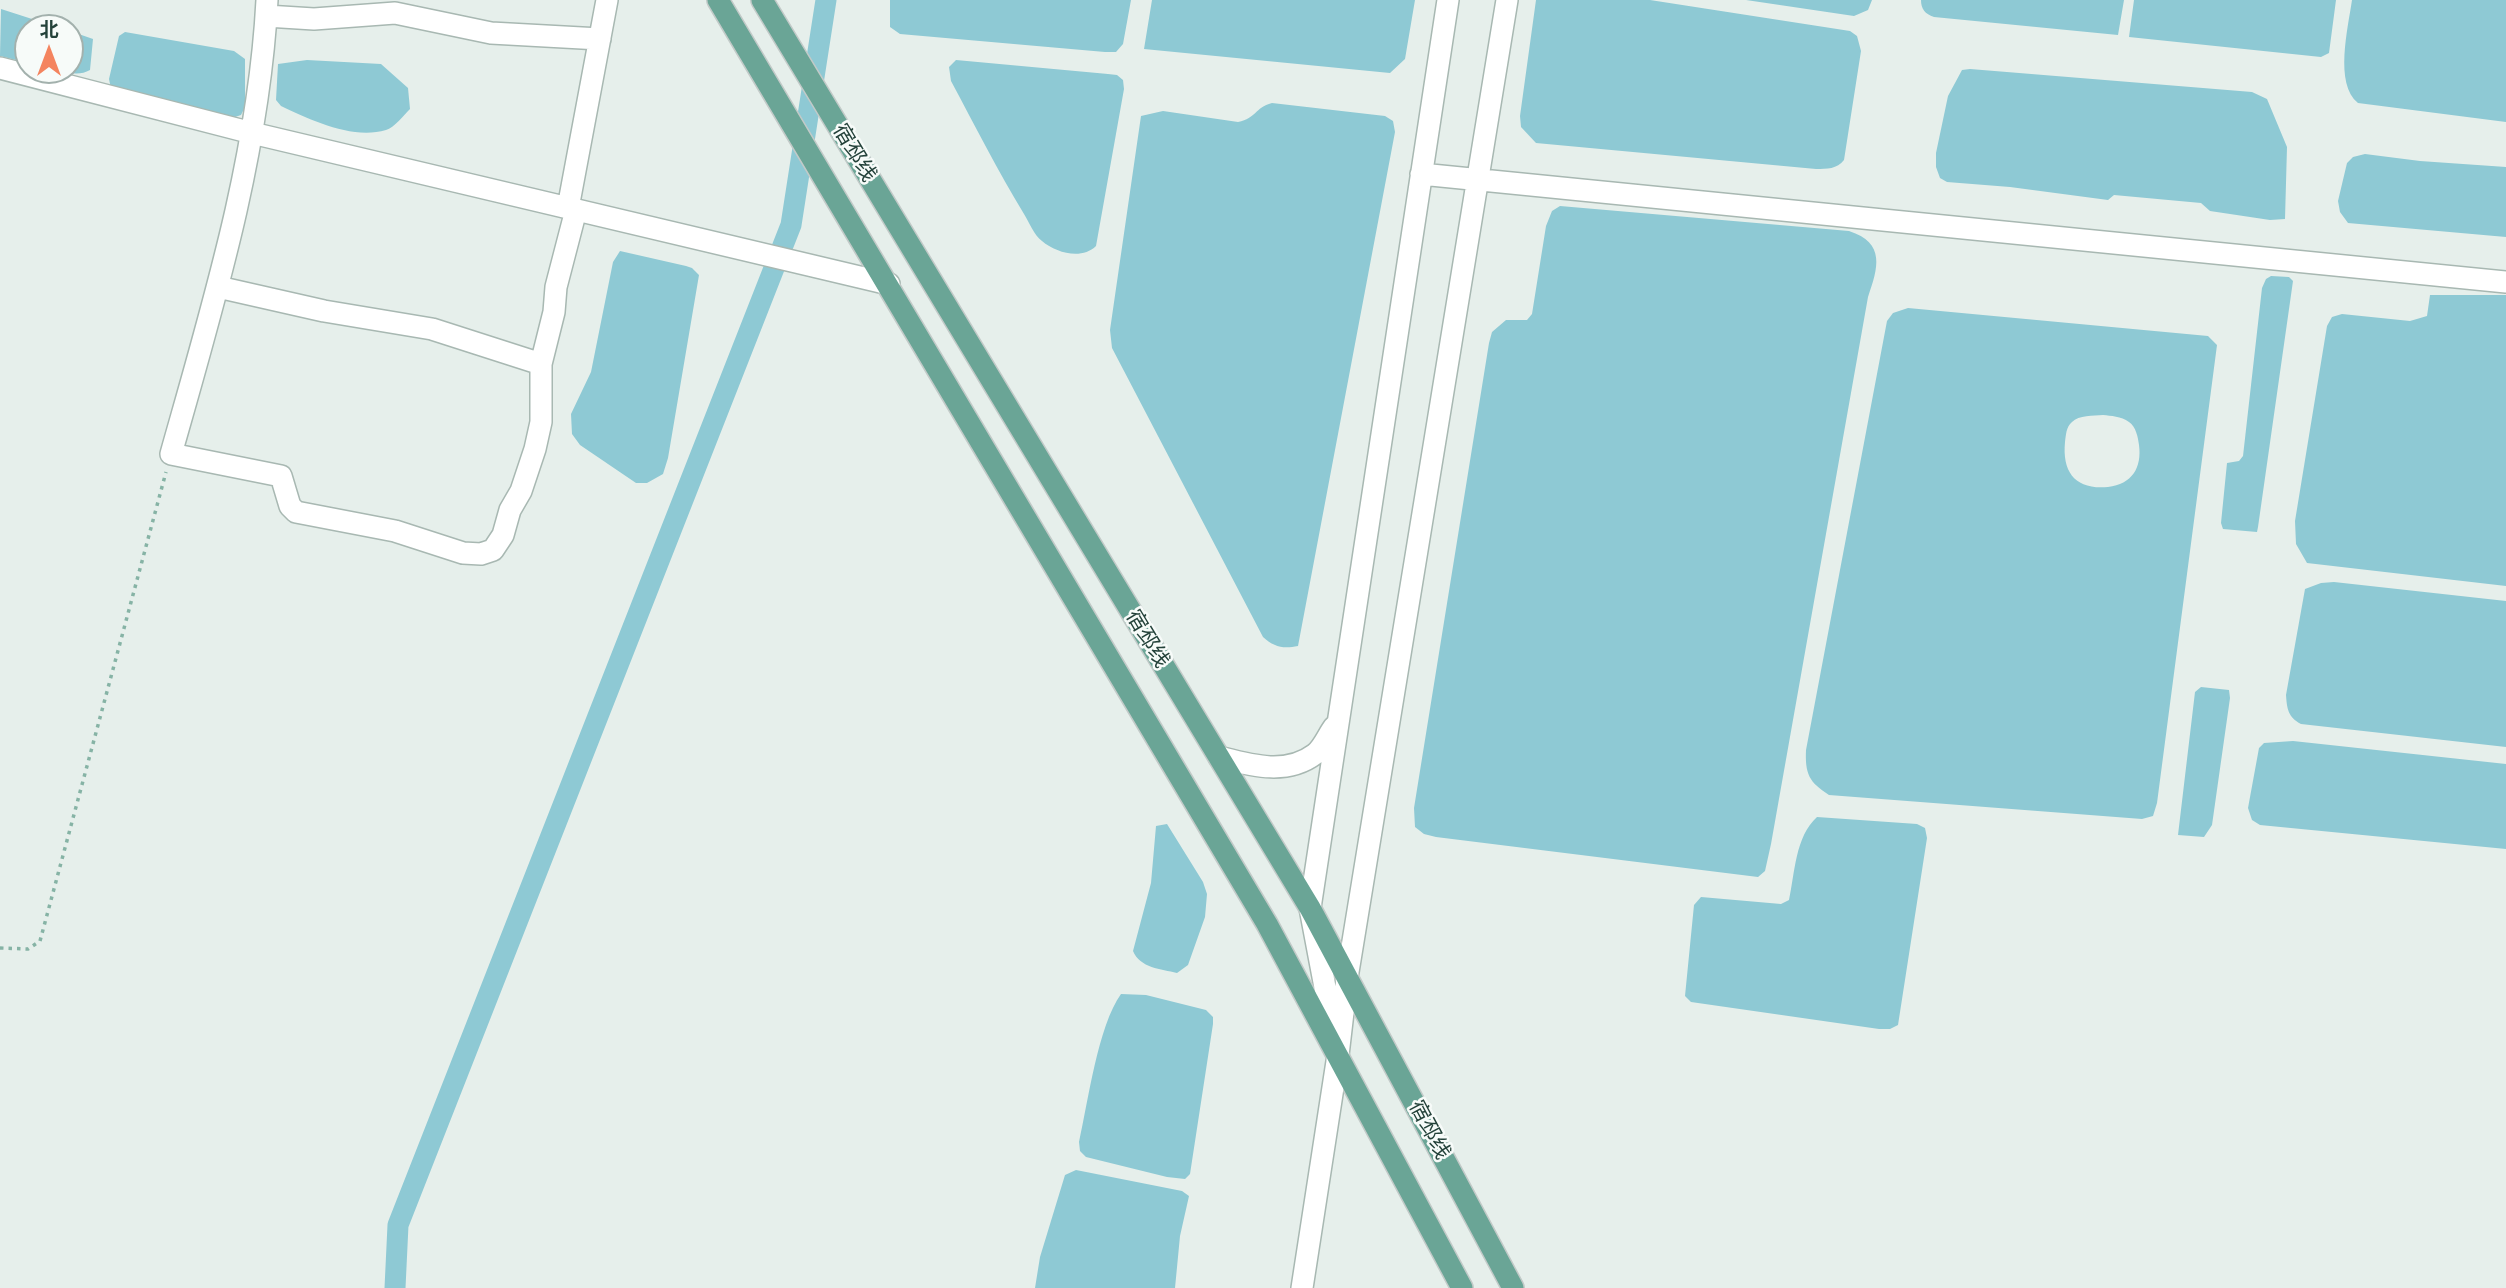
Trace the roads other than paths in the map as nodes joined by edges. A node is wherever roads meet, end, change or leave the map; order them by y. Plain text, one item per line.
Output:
1 (607, 0) edge
2 (718, 0) edge
3 (762, 0) edge
4 (1448, 0) edge
5 (1507, 0) edge
6 (267, 8) edge
7 (600, 39) junction
8 (0, 68) edge
9 (251, 133) junction
10 (1421, 174) junction
11 (1477, 180) junction
12 (572, 209) junction
13 (2506, 282) edge
14 (888, 285) junction
15 (218, 287) junction
16 (541, 364) junction
17 (1338, 719) junction
18 (1219, 757) junction
19 (1310, 908) junction
20 (1347, 978) junction
21 (1338, 1055) junction
22 (1301, 1288) edge
23 (1462, 1288) edge
24 (1513, 1288) edge

1 - 7 street
2 - 14 main road, 宿邳线
3 - 18 main road, 宿邳线
4 - 10 street
5 - 11 street
6 - 7 street
6 - 9 street
7 - 12 street
8 - 9 street
9 - 12 street
9 - 15 street
10 - 11 street
10 - 17 street
11 - 13 street
11 - 20 street
12 - 14 street
12 - 16 street
14 - 21 main road, 宿邳线
15 - 16 street
15 - 16 street
17 - 18 street
17 - 19 street
18 - 19 main road, 宿邳线
19 - 20 main road, 宿邳线
19 - 21 street
20 - 21 street
20 - 24 main road, 宿邳线
21 - 22 street
21 - 23 main road, 宿邳线

